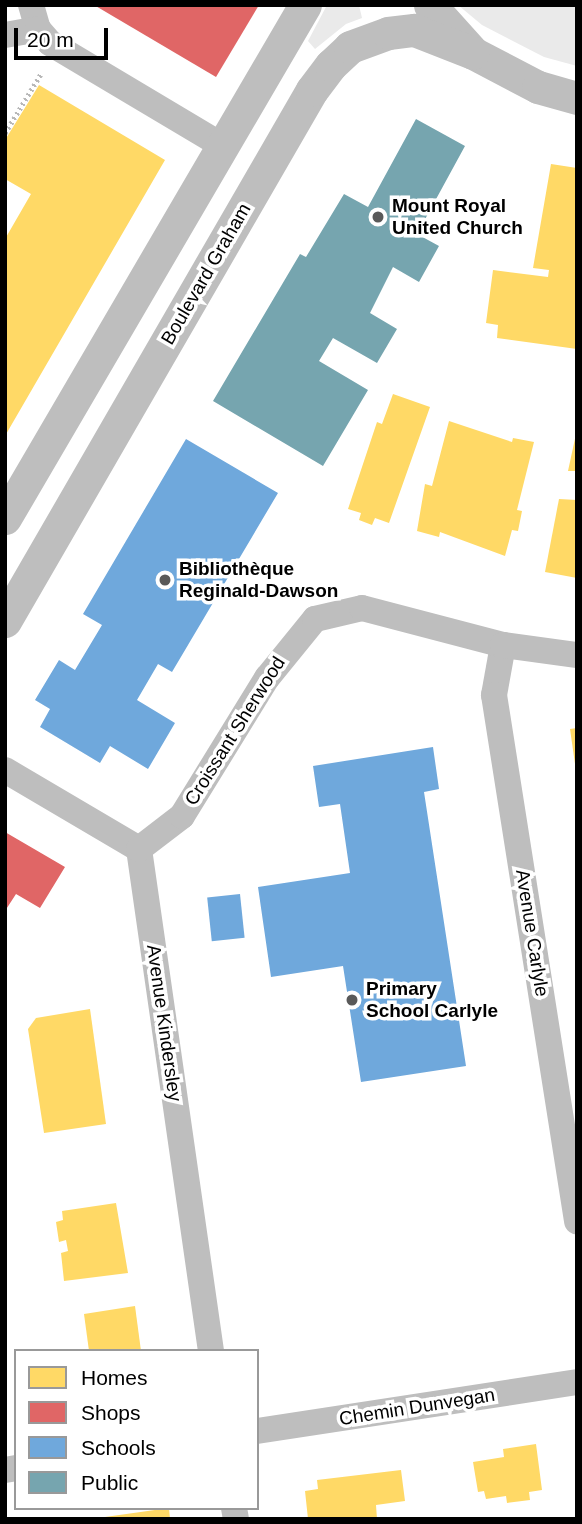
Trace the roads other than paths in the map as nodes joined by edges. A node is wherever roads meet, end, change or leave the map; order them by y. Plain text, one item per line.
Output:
1 (305, 5) edge
2 (430, 5) edge
3 (34, 17) edge
4 (5, 35) edge
5 (473, 53) junction
6 (577, 99) edge
7 (223, 146) junction
8 (5, 517) edge
9 (5, 621) edge
10 (503, 645) junction
11 (577, 655) edge
12 (5, 770) edge
13 (139, 849) junction
14 (577, 1221) edge
15 (211, 1349) edge
16 (577, 1382) edge
17 (259, 1431) edge

1 - 7 street
2 - 5 street
3 - 4 street
3 - 7 street
5 - 6 street
5 - 9 street, Boulevard Graham
7 - 8 street
10 - 11 street, Croissant Sherwood
10 - 13 street, Croissant Sherwood
10 - 14 street, Avenue Carlyle
12 - 13 street
13 - 15 street, Avenue Kindersley
16 - 17 street, Chemin Dunvegan

